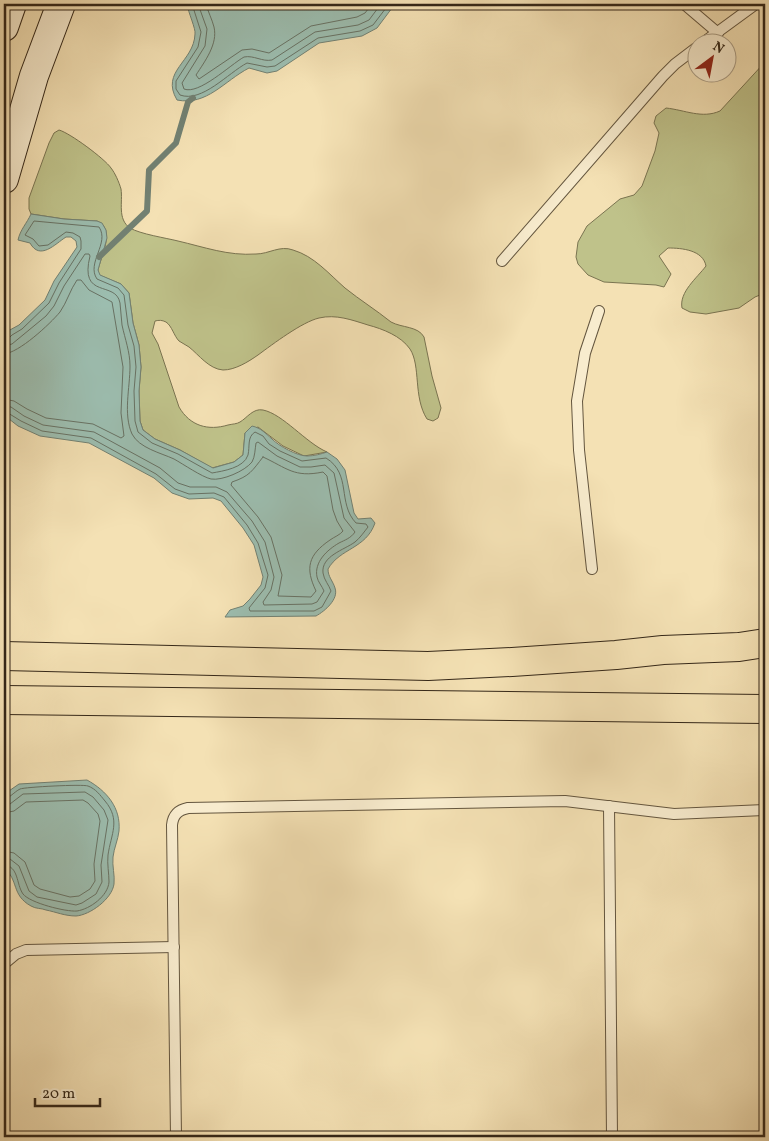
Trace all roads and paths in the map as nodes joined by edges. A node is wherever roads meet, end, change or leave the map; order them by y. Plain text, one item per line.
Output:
1 (61, 4) edge
2 (684, 4) edge
3 (756, 4) edge
4 (717, 32) edge
5 (719, 32) edge
6 (686, 56) edge
7 (4, 179) edge
8 (502, 261) dead end
9 (599, 310) dead end
10 (592, 569) dead end
11 (765, 623) edge
12 (765, 643) edge
13 (663, 650) junction
14 (6, 656) edge
15 (4, 700) edge
16 (765, 709) edge
17 (610, 806) junction
18 (765, 810) edge
19 (174, 947) junction
20 (4, 964) edge
21 (176, 1137) edge
22 (612, 1137) edge

1 - 7 street
2 - 4 lane
3 - 5 lane
6 - 8 lane
9 - 10 lane
11 - 13 highway
12 - 13 highway
13 - 14 highway
15 - 16 highway
17 - 18 lane
17 - 19 lane
17 - 22 lane
19 - 20 lane
19 - 21 lane

